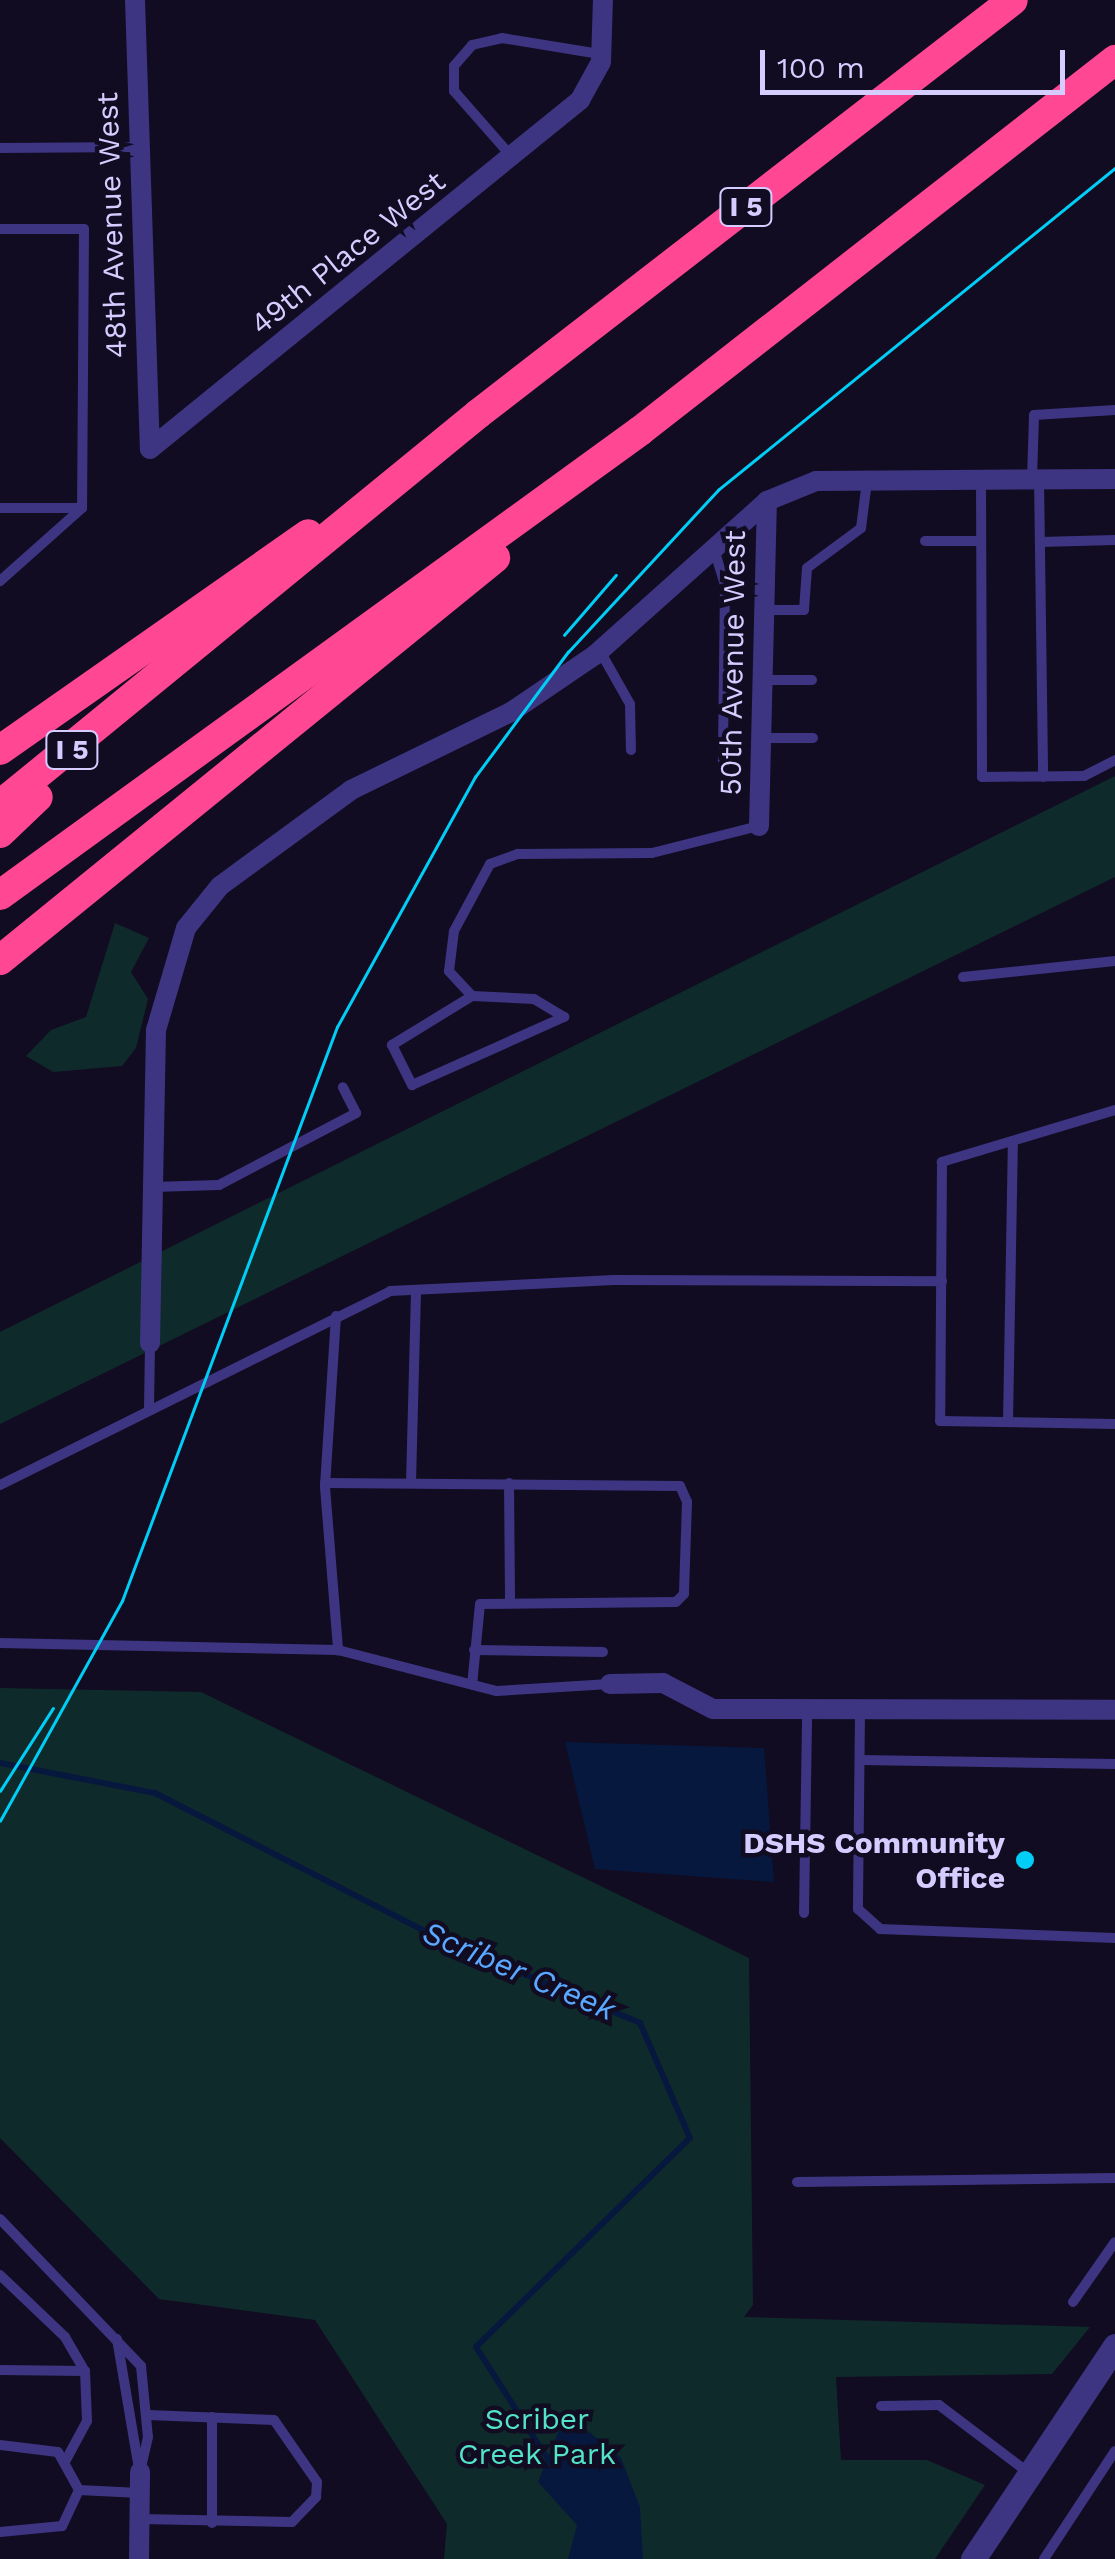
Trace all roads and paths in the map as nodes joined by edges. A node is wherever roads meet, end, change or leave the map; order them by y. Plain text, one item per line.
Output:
1 (135, 0) edge
2 (603, 0) edge
3 (1014, 0) edge
4 (601, 54) junction
5 (1115, 60) edge
6 (139, 146) junction
7 (0, 148) edge
8 (512, 157) junction
9 (0, 229) edge
10 (1115, 410) edge
11 (478, 414) junction
12 (640, 430) junction
13 (150, 448) joint
14 (1035, 479) junction
15 (1115, 479) edge
16 (867, 480) junction
17 (981, 480) junction
18 (767, 501) junction
19 (0, 508) edge
20 (82, 508) junction
21 (981, 540) junction
22 (1115, 540) edge
23 (925, 541) dead end
24 (1040, 542) junction
25 (714, 548) junction
26 (0, 581) edge
27 (764, 610) junction
28 (600, 651) junction
29 (762, 680) junction
30 (812, 680) dead end
31 (144, 694) junction
32 (761, 738) junction
33 (812, 738) dead end
34 (0, 750) edge
35 (631, 750) dead end
36 (1115, 760) edge
37 (723, 762) dead end
38 (1043, 776) junction
39 (0, 805) edge
40 (759, 826) joint
41 (0, 832) edge
42 (0, 895) edge
43 (0, 960) edge
44 (1115, 962) edge
45 (964, 977) dead end
46 (472, 996) junction
47 (344, 1087) dead end
48 (1115, 1110) edge
49 (1013, 1141) junction
50 (152, 1187) junction
51 (942, 1280) junction
52 (416, 1290) junction
53 (336, 1316) junction
54 (150, 1343) joint
55 (150, 1409) junction
56 (1008, 1422) junction
57 (1115, 1424) edge
58 (325, 1483) junction
59 (411, 1483) junction
60 (508, 1483) junction
61 (0, 1484) edge
62 (510, 1599) junction
63 (0, 1643) edge
64 (338, 1650) junction
65 (474, 1650) junction
66 (603, 1652) dead end
67 (610, 1684) joint
68 (472, 1685) junction
69 (1115, 1710) edge
70 (807, 1712) junction
71 (860, 1712) junction
72 (860, 1760) junction
73 (1115, 1764) edge
74 (804, 1913) dead end
75 (1115, 1938) edge
76 (1115, 2178) edge
77 (797, 2182) dead end
78 (0, 2218) edge
79 (1115, 2242) edge
80 (0, 2275) edge
81 (1073, 2302) dead end
82 (117, 2338) junction
83 (1111, 2359) edge
84 (0, 2370) edge
85 (85, 2370) junction
86 (881, 2406) dead end
87 (148, 2415) junction
88 (212, 2417) junction
89 (0, 2445) edge
90 (1115, 2452) edge
91 (66, 2460) junction
92 (1030, 2474) junction
93 (140, 2482) junction
94 (79, 2490) junction
95 (140, 2519) junction
96 (212, 2523) junction
97 (0, 2532) edge
98 (139, 2559) edge
99 (973, 2559) edge
100 (1044, 2559) edge

1 - 6 street, 48th Avenue West
2 - 4 street
3 - 11 highway, I 5
4 - 8 street, 49th Place West
4 - 8 lane
5 - 12 highway
6 - 7 lane
6 - 13 street, 48th Avenue West
8 - 13 street, 49th Place West
9 - 20 lane
10 - 14 lane
11 - 31 highway, I 5
11 - 34 highway
12 - 42 highway
12 - 43 highway
14 - 15 street
14 - 17 street
14 - 24 lane
16 - 17 street
16 - 18 street
16 - 27 lane
17 - 21 lane
18 - 25 street
18 - 27 street, 50th Avenue West
19 - 20 lane
20 - 26 lane
21 - 23 lane
21 - 38 lane
22 - 24 lane
24 - 38 lane
25 - 28 street
25 - 37 lane
27 - 29 street, 50th Avenue West
28 - 35 lane
28 - 50 street
29 - 30 lane
29 - 32 street, 50th Avenue West
31 - 39 highway, I 5
31 - 41 highway
32 - 33 lane
32 - 40 street, 50th Avenue West
36 - 38 lane
40 - 46 lane
44 - 45 lane
46 - 46 lane
47 - 50 lane
48 - 49 lane
49 - 51 lane
49 - 56 lane
50 - 54 street
51 - 52 lane
51 - 56 lane
52 - 53 lane
52 - 59 lane
53 - 55 lane
53 - 58 lane
54 - 55 lane
55 - 61 lane
56 - 57 lane
58 - 59 lane
58 - 64 lane
59 - 60 lane
60 - 62 lane
60 - 62 lane
62 - 65 lane
63 - 64 lane
64 - 68 lane
65 - 66 lane
65 - 68 lane
67 - 68 lane
67 - 70 street
69 - 71 street
70 - 71 street
70 - 74 lane
71 - 72 lane
72 - 73 lane
72 - 75 lane
76 - 77 lane
78 - 82 lane
79 - 81 lane
80 - 85 lane
82 - 87 lane
82 - 93 lane
83 - 92 street
84 - 85 lane
85 - 91 lane
86 - 92 lane
87 - 88 lane
87 - 93 lane
88 - 96 lane
88 - 96 lane
89 - 91 lane
90 - 100 lane
91 - 94 lane
92 - 99 street
93 - 94 lane
93 - 95 street
94 - 97 lane
95 - 96 lane
95 - 98 street

